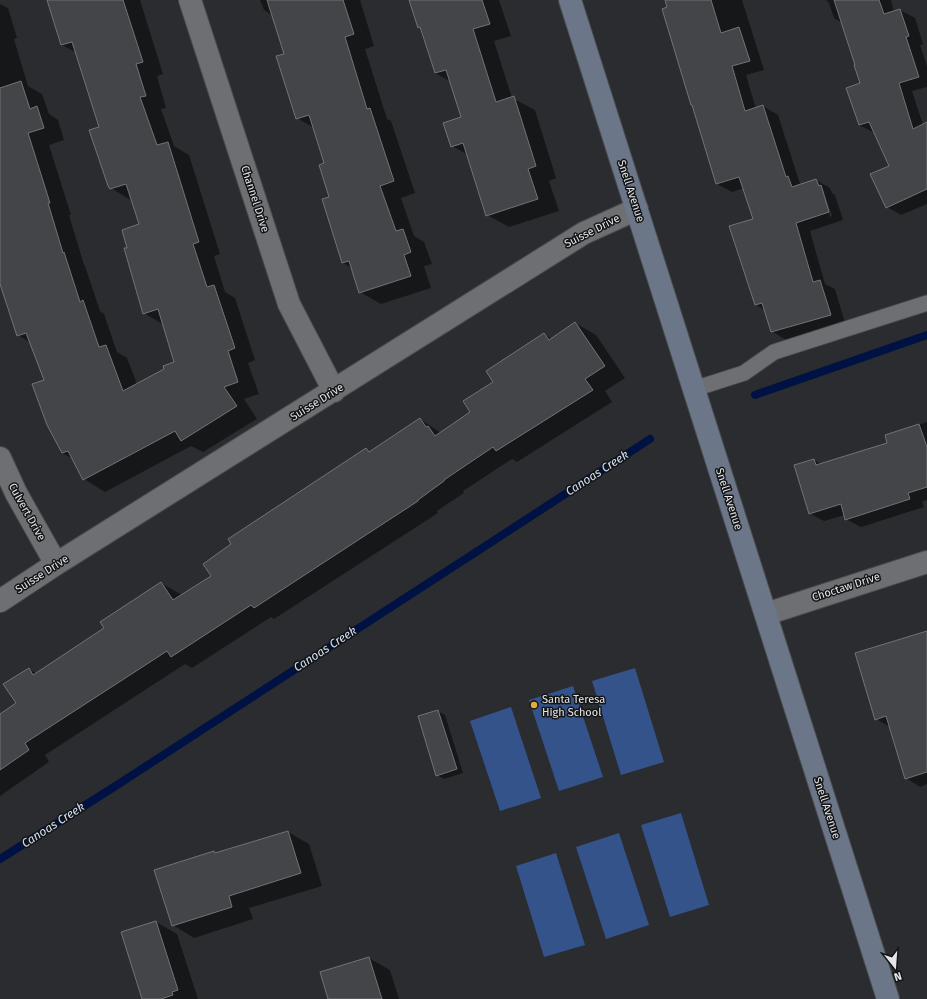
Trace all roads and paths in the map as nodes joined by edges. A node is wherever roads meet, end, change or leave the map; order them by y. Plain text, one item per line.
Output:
1 (190, 0) edge
2 (570, 0) edge
3 (637, 209) junction
4 (927, 303) edge
5 (694, 389) junction
6 (334, 391) junction
7 (0, 458) edge
8 (927, 562) edge
9 (56, 564) junction
10 (0, 601) edge
11 (766, 614) junction
12 (883, 998) edge

1 - 6 street, Channel Drive
2 - 3 street, Snell Avenue
3 - 5 street, Snell Avenue
3 - 6 street, Suisse Drive
4 - 5 lane
5 - 11 street, Snell Avenue
6 - 9 street, Suisse Drive
7 - 9 street, Culvert Drive
8 - 11 street, Choctaw Drive
9 - 10 street, Suisse Drive
11 - 12 street, Snell Avenue

